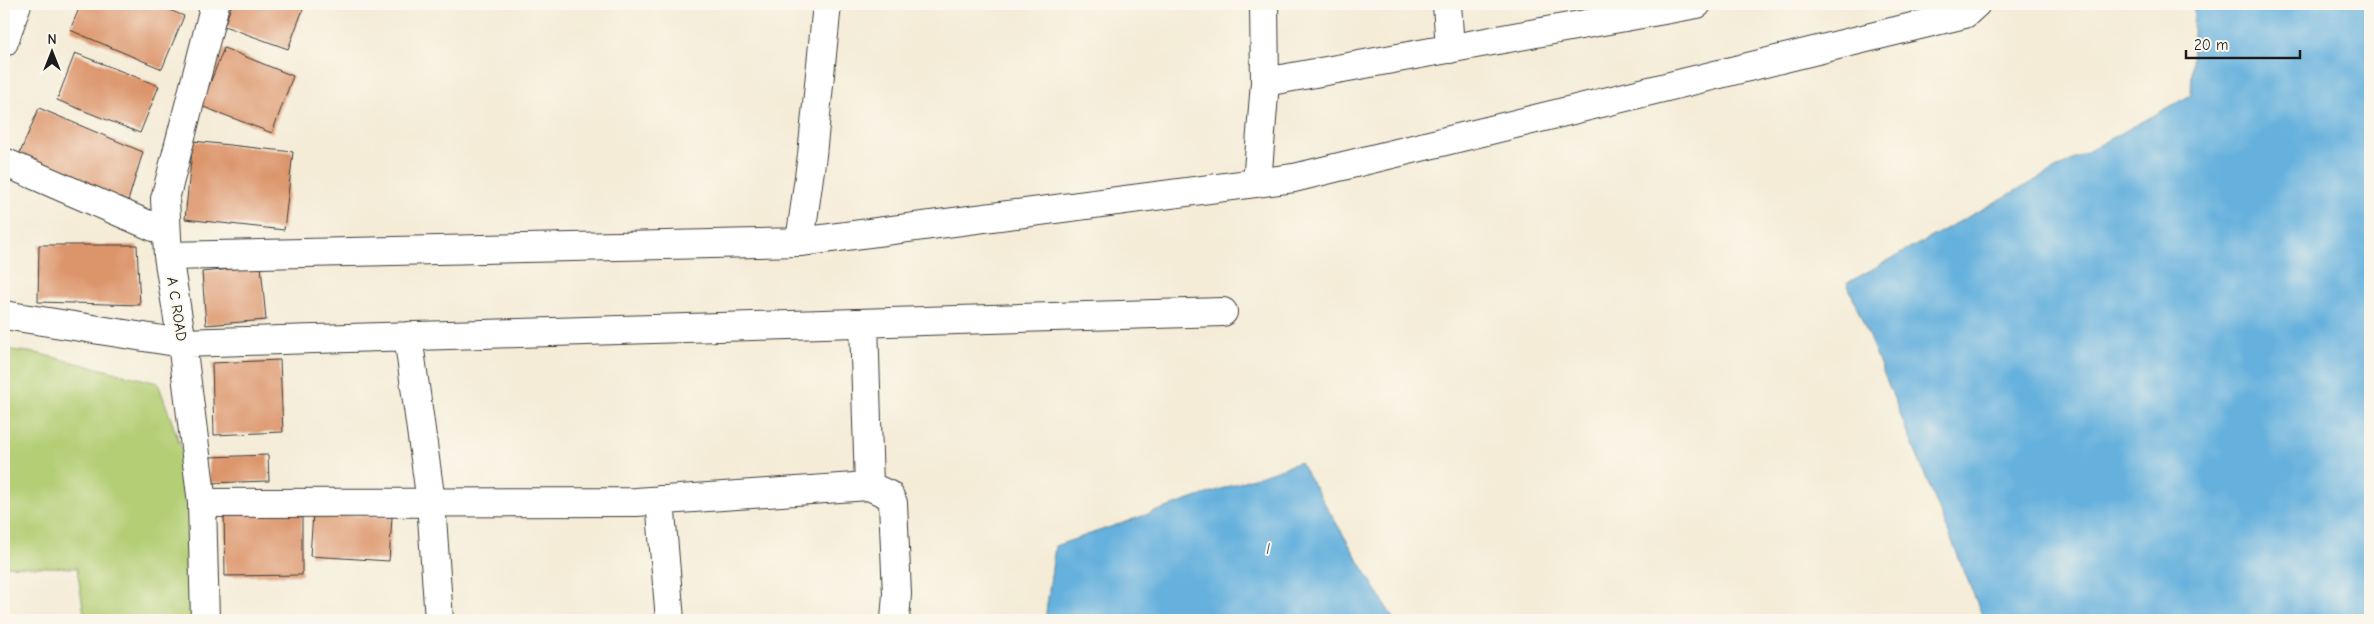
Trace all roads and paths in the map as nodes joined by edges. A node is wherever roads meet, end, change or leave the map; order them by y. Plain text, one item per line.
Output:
1 (17, 4) edge
2 (215, 4) edge
3 (827, 4) edge
4 (1264, 4) edge
5 (1448, 4) edge
6 (1697, 4) edge
7 (1976, 4) edge
8 (4, 42) edge
9 (1450, 49) junction
10 (1265, 82) junction
11 (4, 162) edge
12 (1257, 183) junction
13 (800, 242) junction
14 (167, 244) junction
15 (1223, 312) dead end
16 (4, 315) edge
17 (864, 323) junction
18 (408, 336) junction
19 (182, 343) junction
20 (869, 486) junction
21 (660, 500) junction
22 (432, 502) junction
23 (202, 503) junction
24 (205, 620) edge
25 (439, 620) edge
26 (670, 620) edge
27 (895, 620) edge

1 - 8 street
2 - 14 street, A C ROAD
3 - 13 street
4 - 10 street
5 - 9 street
6 - 9 street
7 - 12 street
9 - 10 street
10 - 12 street
11 - 14 street
12 - 13 street
13 - 14 street
14 - 19 street, A C ROAD
15 - 17 street
16 - 19 street
17 - 18 street
17 - 20 street
18 - 19 street
18 - 22 street
19 - 23 street, A C ROAD
20 - 21 street
20 - 27 street
21 - 22 street
21 - 26 street
22 - 23 street
22 - 25 street
23 - 24 street, A C ROAD

